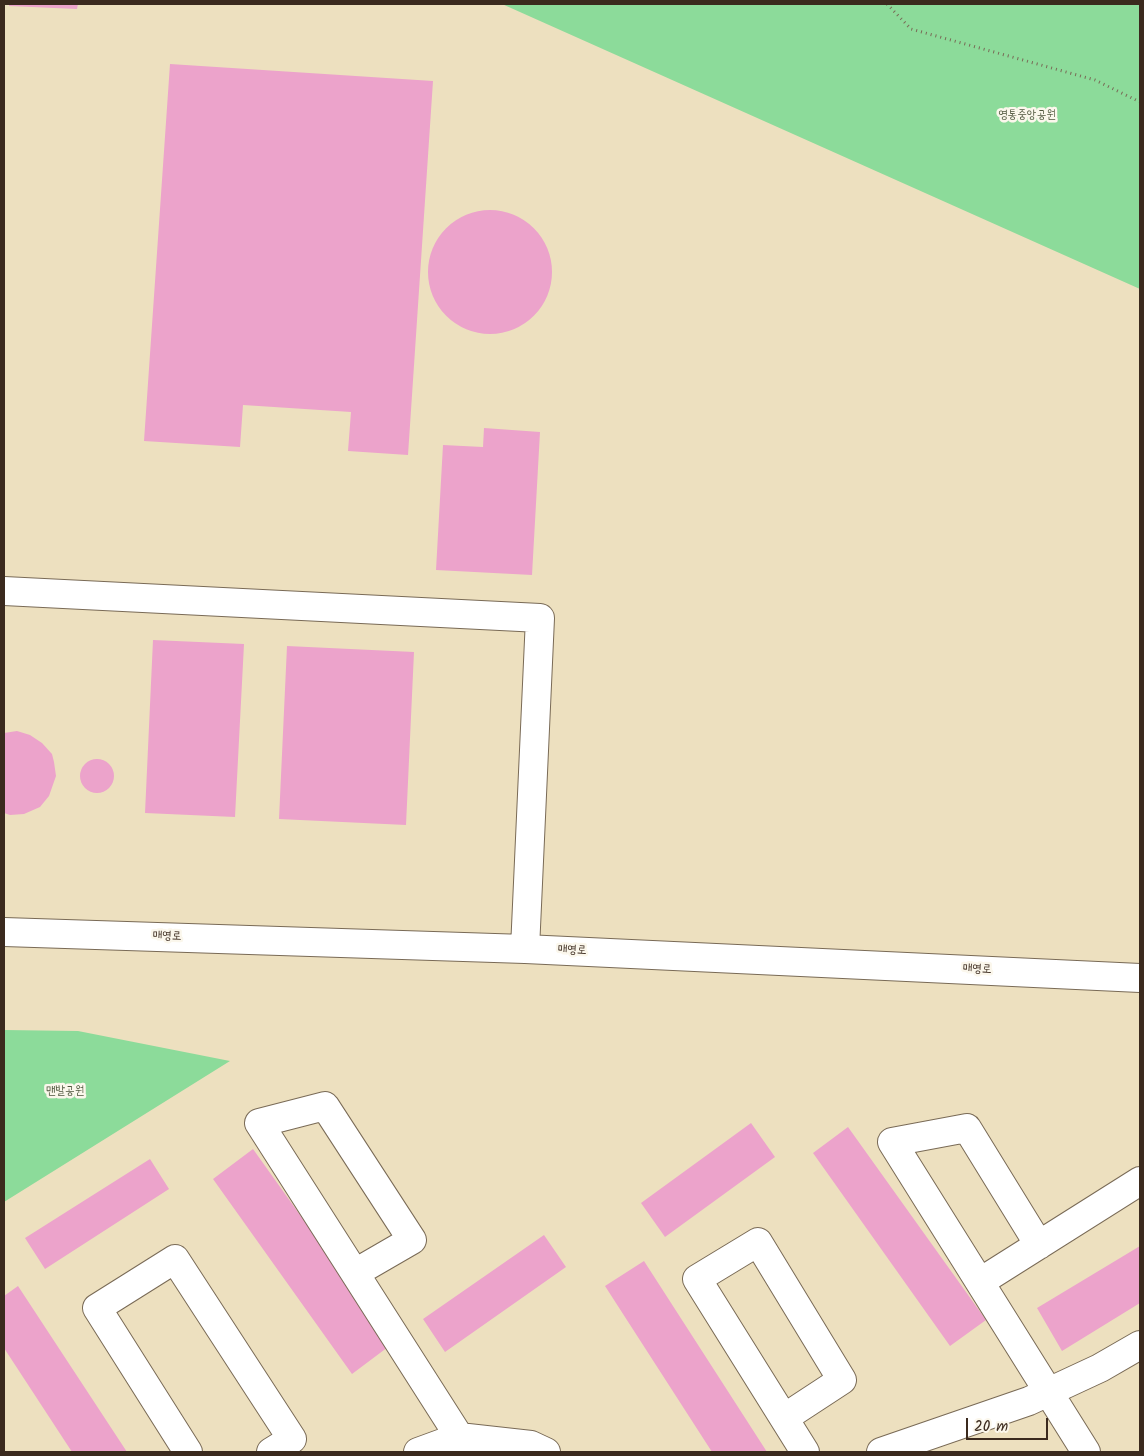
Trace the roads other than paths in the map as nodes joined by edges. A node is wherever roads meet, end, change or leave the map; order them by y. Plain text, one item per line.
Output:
1 (4, 591) edge
2 (4, 932) edge
3 (524, 949) junction
4 (1140, 978) edge
5 (1140, 1181) edge
6 (1039, 1244) junction
7 (355, 1273) junction
8 (980, 1282) junction
9 (1140, 1345) edge
10 (1048, 1392) junction
11 (784, 1418) junction
12 (464, 1445) edge
13 (188, 1452) edge
14 (271, 1452) edge
15 (418, 1452) edge
16 (546, 1452) edge
17 (805, 1452) edge
18 (881, 1452) edge
19 (1086, 1452) edge

1 - 3 street
2 - 3 street, 매영로
3 - 4 street, 매영로
5 - 6 street
6 - 8 street
6 - 8 street
7 - 7 street
7 - 12 street
8 - 10 street
9 - 10 street
10 - 18 street
10 - 19 street
11 - 11 street
11 - 17 street
12 - 15 street
12 - 16 street
13 - 14 street

